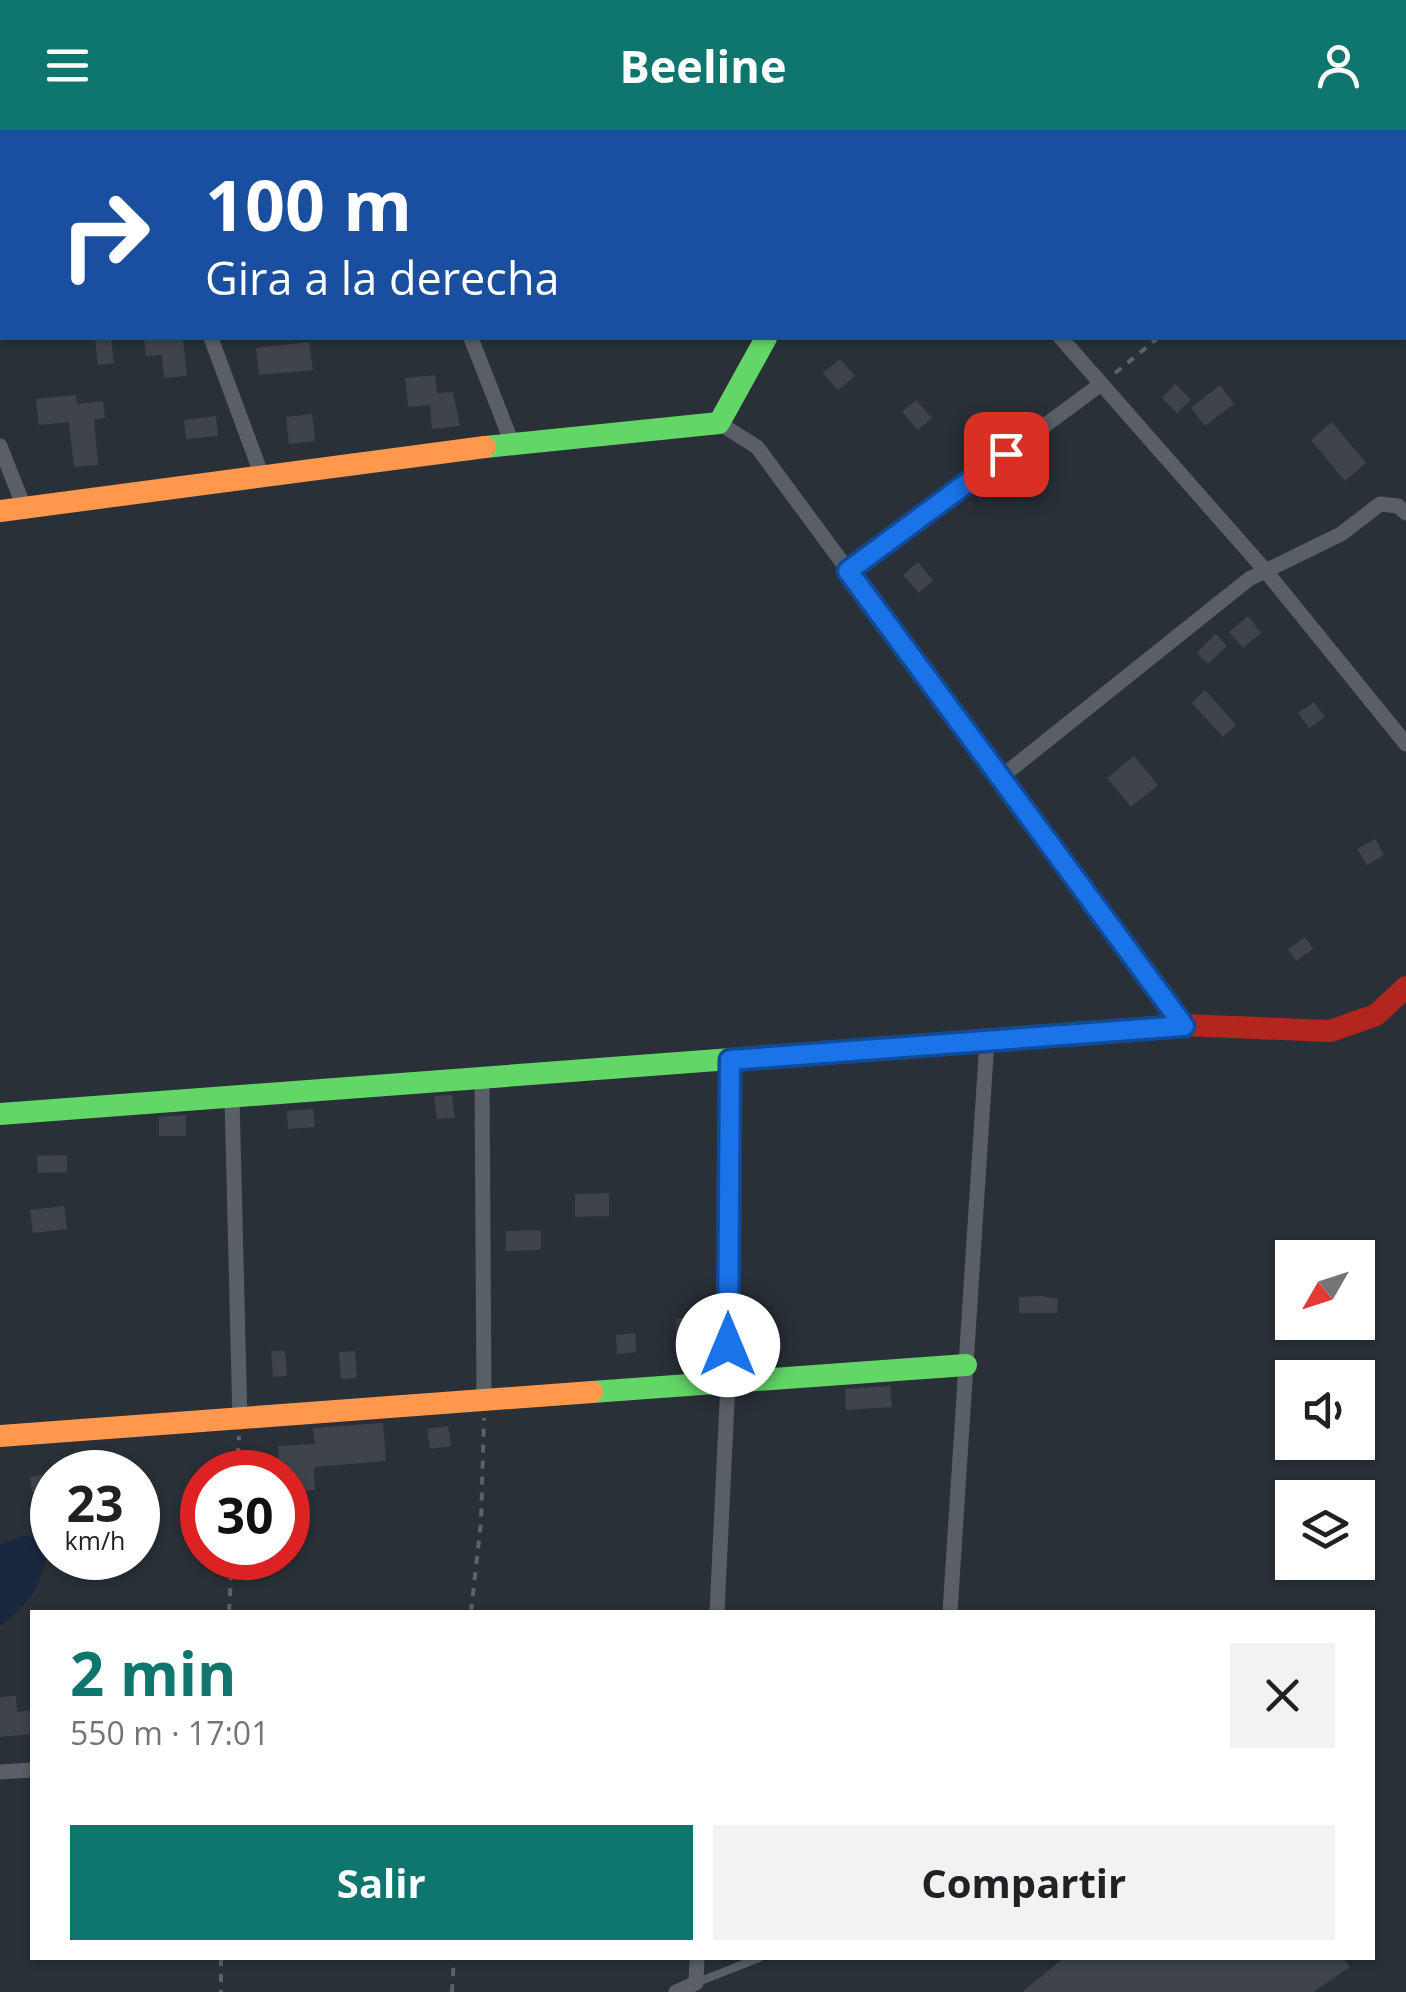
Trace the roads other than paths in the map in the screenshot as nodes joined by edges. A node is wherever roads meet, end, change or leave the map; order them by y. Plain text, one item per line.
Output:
1 (212, 340) edge
2 (472, 340) edge
3 (765, 340) edge
4 (1063, 340) edge
5 (1102, 384) junction
6 (720, 423) junction
7 (512, 442) junction
8 (0, 446) edge
9 (262, 476) junction
10 (24, 507) junction
11 (0, 510) edge
12 (1406, 512) edge
13 (1264, 570) junction
14 (848, 571) junction
15 (1406, 744) edge
16 (1000, 778) junction
17 (1406, 987) edge
18 (1184, 1026) junction
19 (987, 1040) junction
20 (730, 1060) junction
21 (482, 1078) junction
22 (232, 1097) junction
23 (0, 1114) edge
24 (966, 1365) junction
25 (728, 1381) junction
26 (484, 1398) junction
27 (240, 1422) junction
28 (0, 1436) edge
29 (717, 1610) edge
30 (950, 1610) edge
31 (30, 1770) edge
32 (0, 1772) edge
33 (697, 1960) edge
34 (753, 1960) edge
35 (696, 1983) junction
36 (676, 1992) edge

1 - 9 street
2 - 7 street
3 - 6 street
4 - 5 street
5 - 13 street
5 - 14 street
6 - 7 street
6 - 14 street
7 - 9 street
8 - 10 street
9 - 10 street
10 - 11 street
12 - 13 street
13 - 15 street
13 - 16 street
14 - 16 street
16 - 18 street
17 - 18 street
18 - 19 street
19 - 20 street
19 - 24 street
20 - 21 street
20 - 25 street
21 - 22 street
21 - 26 street
22 - 23 street
22 - 27 street
24 - 25 street
24 - 30 street
25 - 26 street
25 - 29 street
26 - 27 street
27 - 28 street
31 - 32 street
33 - 35 street
34 - 35 lane
35 - 36 street

